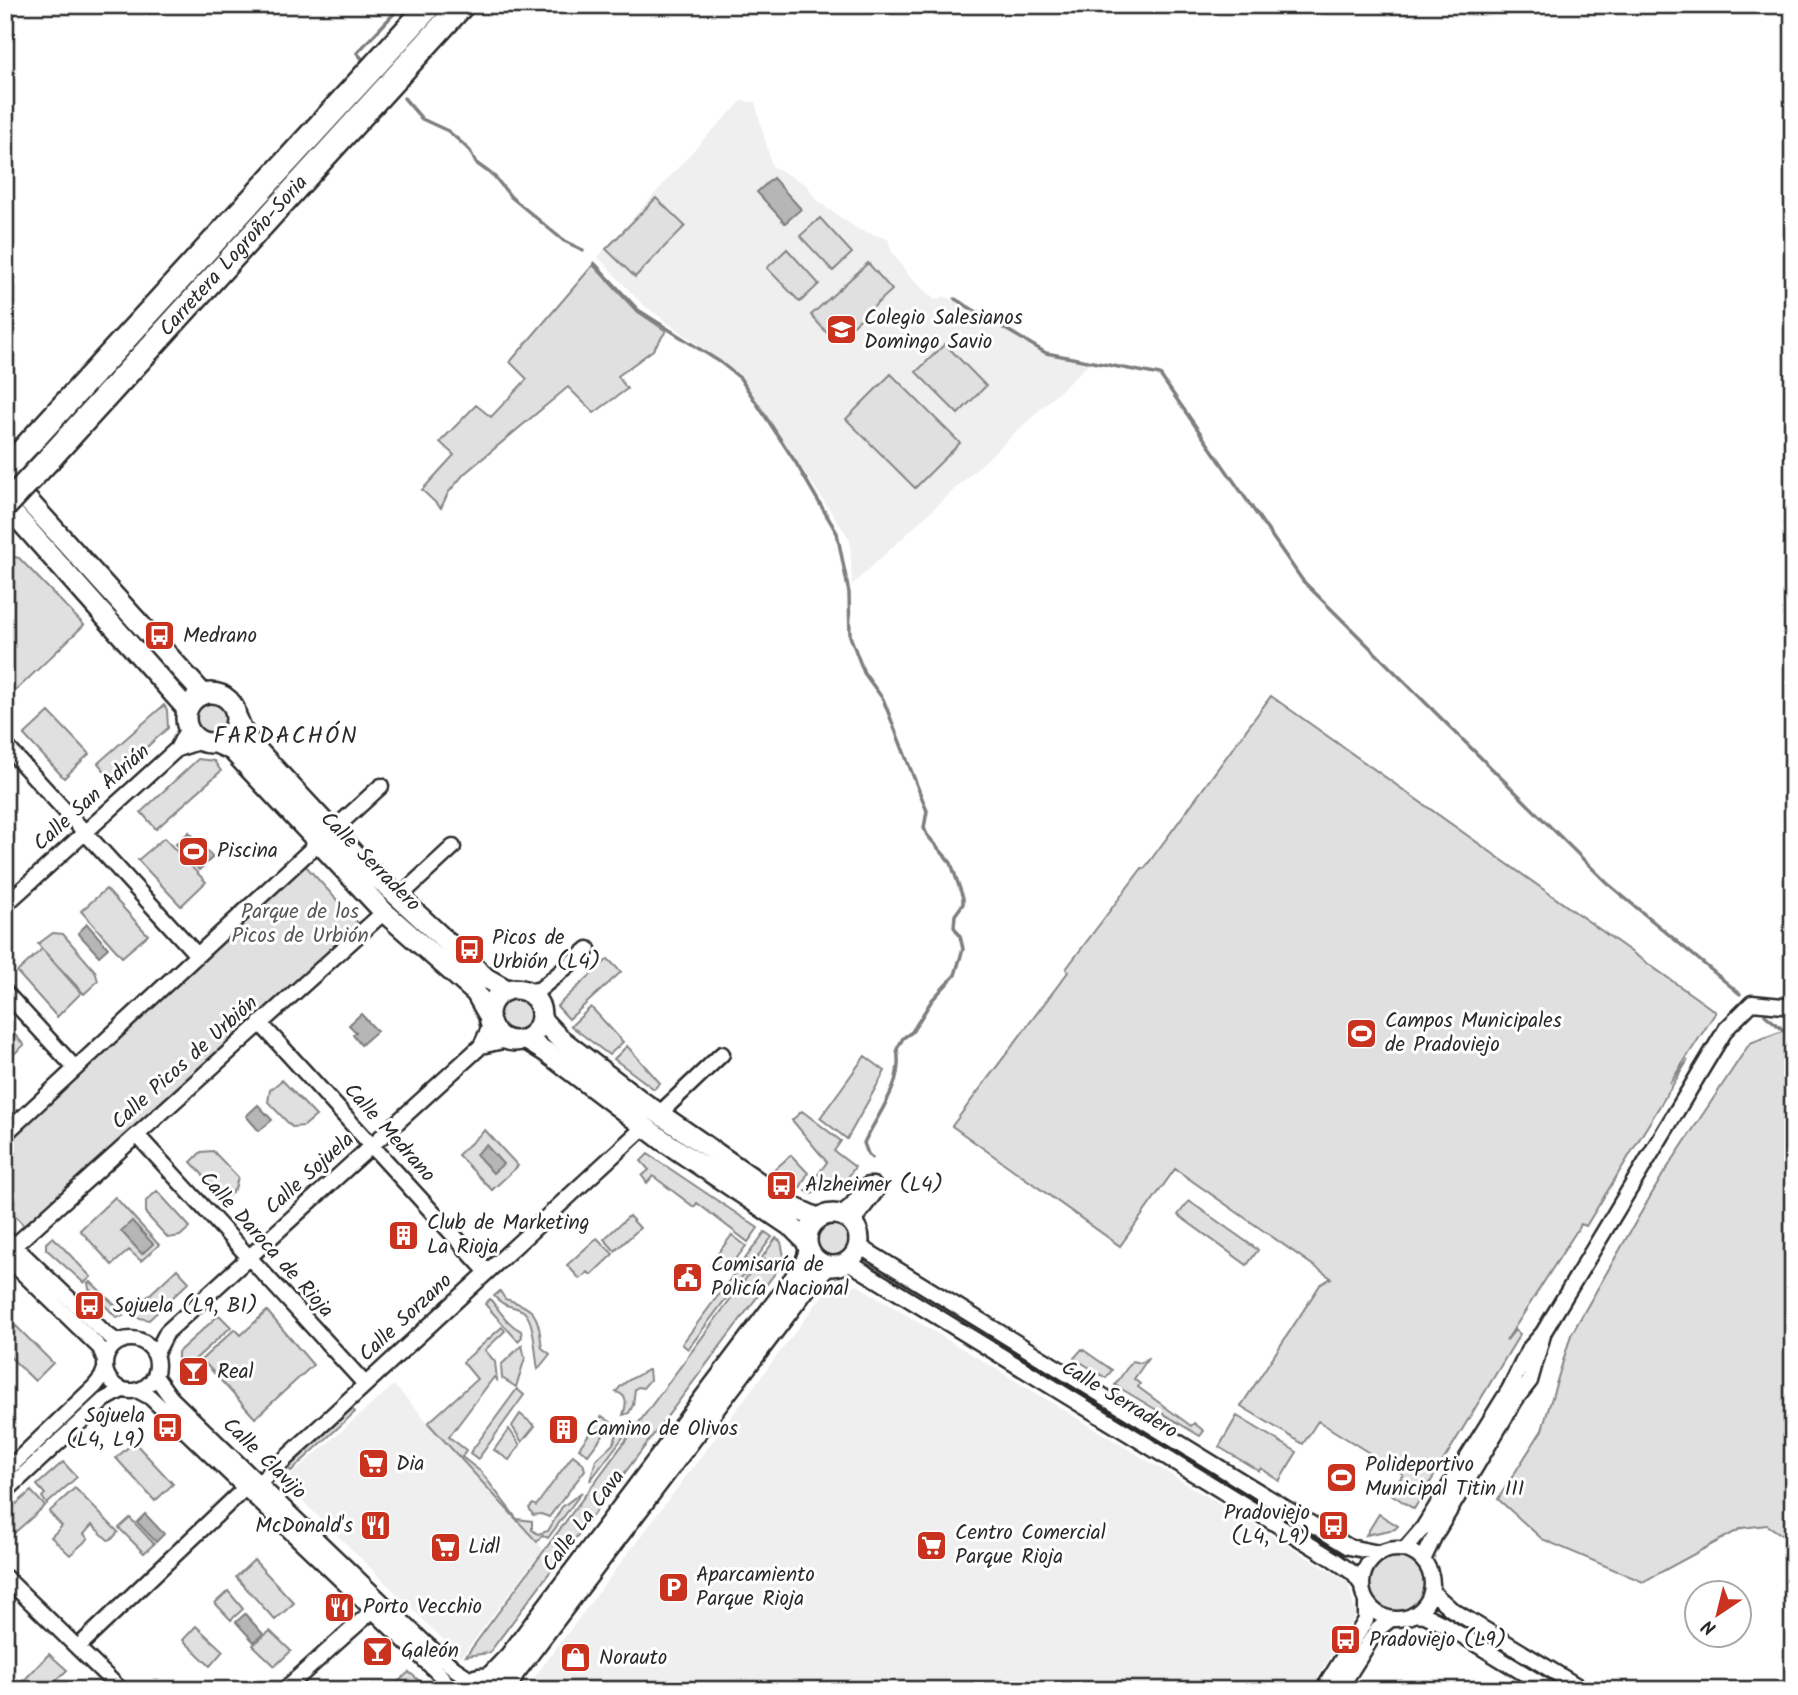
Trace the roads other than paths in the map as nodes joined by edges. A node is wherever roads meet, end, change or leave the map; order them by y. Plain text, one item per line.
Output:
1 (430, 5) edge
2 (462, 5) edge
3 (5, 472) edge
4 (5, 505) edge
5 (203, 694) junction
6 (237, 718) junction
7 (198, 730) junction
8 (5, 745) edge
9 (380, 786) dead end
10 (84, 834) junction
11 (325, 837) junction
12 (453, 847) dead end
13 (5, 905) edge
14 (391, 905) junction
15 (589, 949) dead end
16 (197, 955) junction
17 (5, 992) edge
18 (528, 1001) junction
19 (1793, 1007) edge
20 (490, 1020) junction
21 (260, 1023) junction
22 (516, 1040) junction
23 (481, 1046) junction
24 (722, 1054) dead end
25 (75, 1068) junction
26 (651, 1120) junction
27 (5, 1134) edge
28 (137, 1135) junction
29 (372, 1146) junction
30 (817, 1219) junction
31 (8, 1246) edge
32 (808, 1246) junction
33 (853, 1254) junction
34 (249, 1258) junction
35 (827, 1266) junction
36 (487, 1272) junction
37 (167, 1332) junction
38 (1543, 1333) junction
39 (122, 1341) junction
40 (142, 1342) junction
41 (155, 1355) junction
42 (105, 1364) junction
43 (1517, 1370) junction
44 (155, 1376) junction
45 (1530, 1381) junction
46 (365, 1384) junction
47 (130, 1390) junction
48 (5, 1472) edge
49 (252, 1486) junction
50 (5, 1492) edge
51 (1405, 1549) junction
52 (1379, 1553) junction
53 (1423, 1560) junction
54 (5, 1577) edge
55 (1361, 1584) junction
56 (1431, 1591) junction
57 (1366, 1602) junction
58 (372, 1611) junction
59 (1415, 1614) junction
60 (1391, 1619) junction
61 (78, 1647) junction
62 (474, 1683) edge
63 (121, 1690) edge
64 (284, 1690) edge
65 (452, 1690) edge
66 (506, 1690) edge
67 (1323, 1690) edge
68 (1339, 1690) edge
69 (1551, 1690) edge
70 (1584, 1690) edge

1 - 3 highway, Carretera Logroño-Soria
2 - 4 highway, Carretera Logroño-Soria, bridge
3 - 5 main road
4 - 7 main road, Calle Serradero
5 - 6 main road
5 - 7 main road
6 - 7 main road
6 - 11 main road, Calle Serradero
7 - 10 street, Calle San Adrián
7 - 11 main road, Calle Serradero
8 - 10 street
9 - 11 street
10 - 13 street, Calle San Adrián
10 - 16 street
11 - 14 main road, Calle Serradero
11 - 16 street
12 - 14 street, Calle Picos de Urbión
14 - 18 main road, Calle Serradero
14 - 20 main road, Calle Serradero
14 - 21 street, Calle Picos de Urbión
15 - 18 street
16 - 25 street
17 - 25 street
18 - 20 main road
18 - 22 main road
18 - 26 main road, Calle Serradero
19 - 38 street
20 - 22 main road
20 - 23 street, Calle Sojuela
21 - 28 street, Calle Picos de Urbión
21 - 29 street, Calle Medrano
22 - 23 street, Calle Sojuela
22 - 26 main road, Calle Serradero
23 - 29 street, Calle Sojuela
24 - 26 street, Calle Sorzano
25 - 27 street
26 - 30 main road, Calle Serradero
26 - 32 main road, Calle Serradero
26 - 36 street, Calle Sorzano
28 - 31 street, Calle Picos de Urbión
28 - 34 street, Calle Daroca de Rioja
29 - 34 street, Calle Sojuela
29 - 36 street, Calle Medrano
30 - 32 main road
30 - 33 main road
31 - 39 street
31 - 42 street
32 - 35 main road
32 - 62 main road, Calle La Cava
33 - 35 main road
33 - 52 street, Calle Serradero
33 - 55 street, Calle Serradero
34 - 37 street, Calle Sojuela
34 - 46 street, Calle Daroca de Rioja
35 - 66 main road, Calle La Cava
36 - 46 street, Calle Sorzano
37 - 40 street, Calle Sojuela
37 - 41 street, Calle Sojuela
38 - 43 street
38 - 45 street
39 - 40 street
39 - 42 street
40 - 41 street
41 - 44 street
42 - 47 street
42 - 48 street
43 - 45 street
43 - 51 street
44 - 47 street
44 - 49 street, Calle Clavijo
45 - 53 street
46 - 49 street, Calle Sorzano
47 - 49 street, Calle Clavijo
47 - 50 street
49 - 58 street, Calle Clavijo
49 - 61 street, Calle Sorzano
49 - 62 street, Calle Clavijo
51 - 52 street
51 - 53 street
52 - 55 street
53 - 56 street
54 - 61 street
55 - 57 street
56 - 59 street
56 - 70 street
57 - 60 street
57 - 67 street
58 - 64 street
58 - 65 street, Calle Clavijo
59 - 60 street
59 - 69 street
60 - 68 street
61 - 63 street
62 - 66 main road

